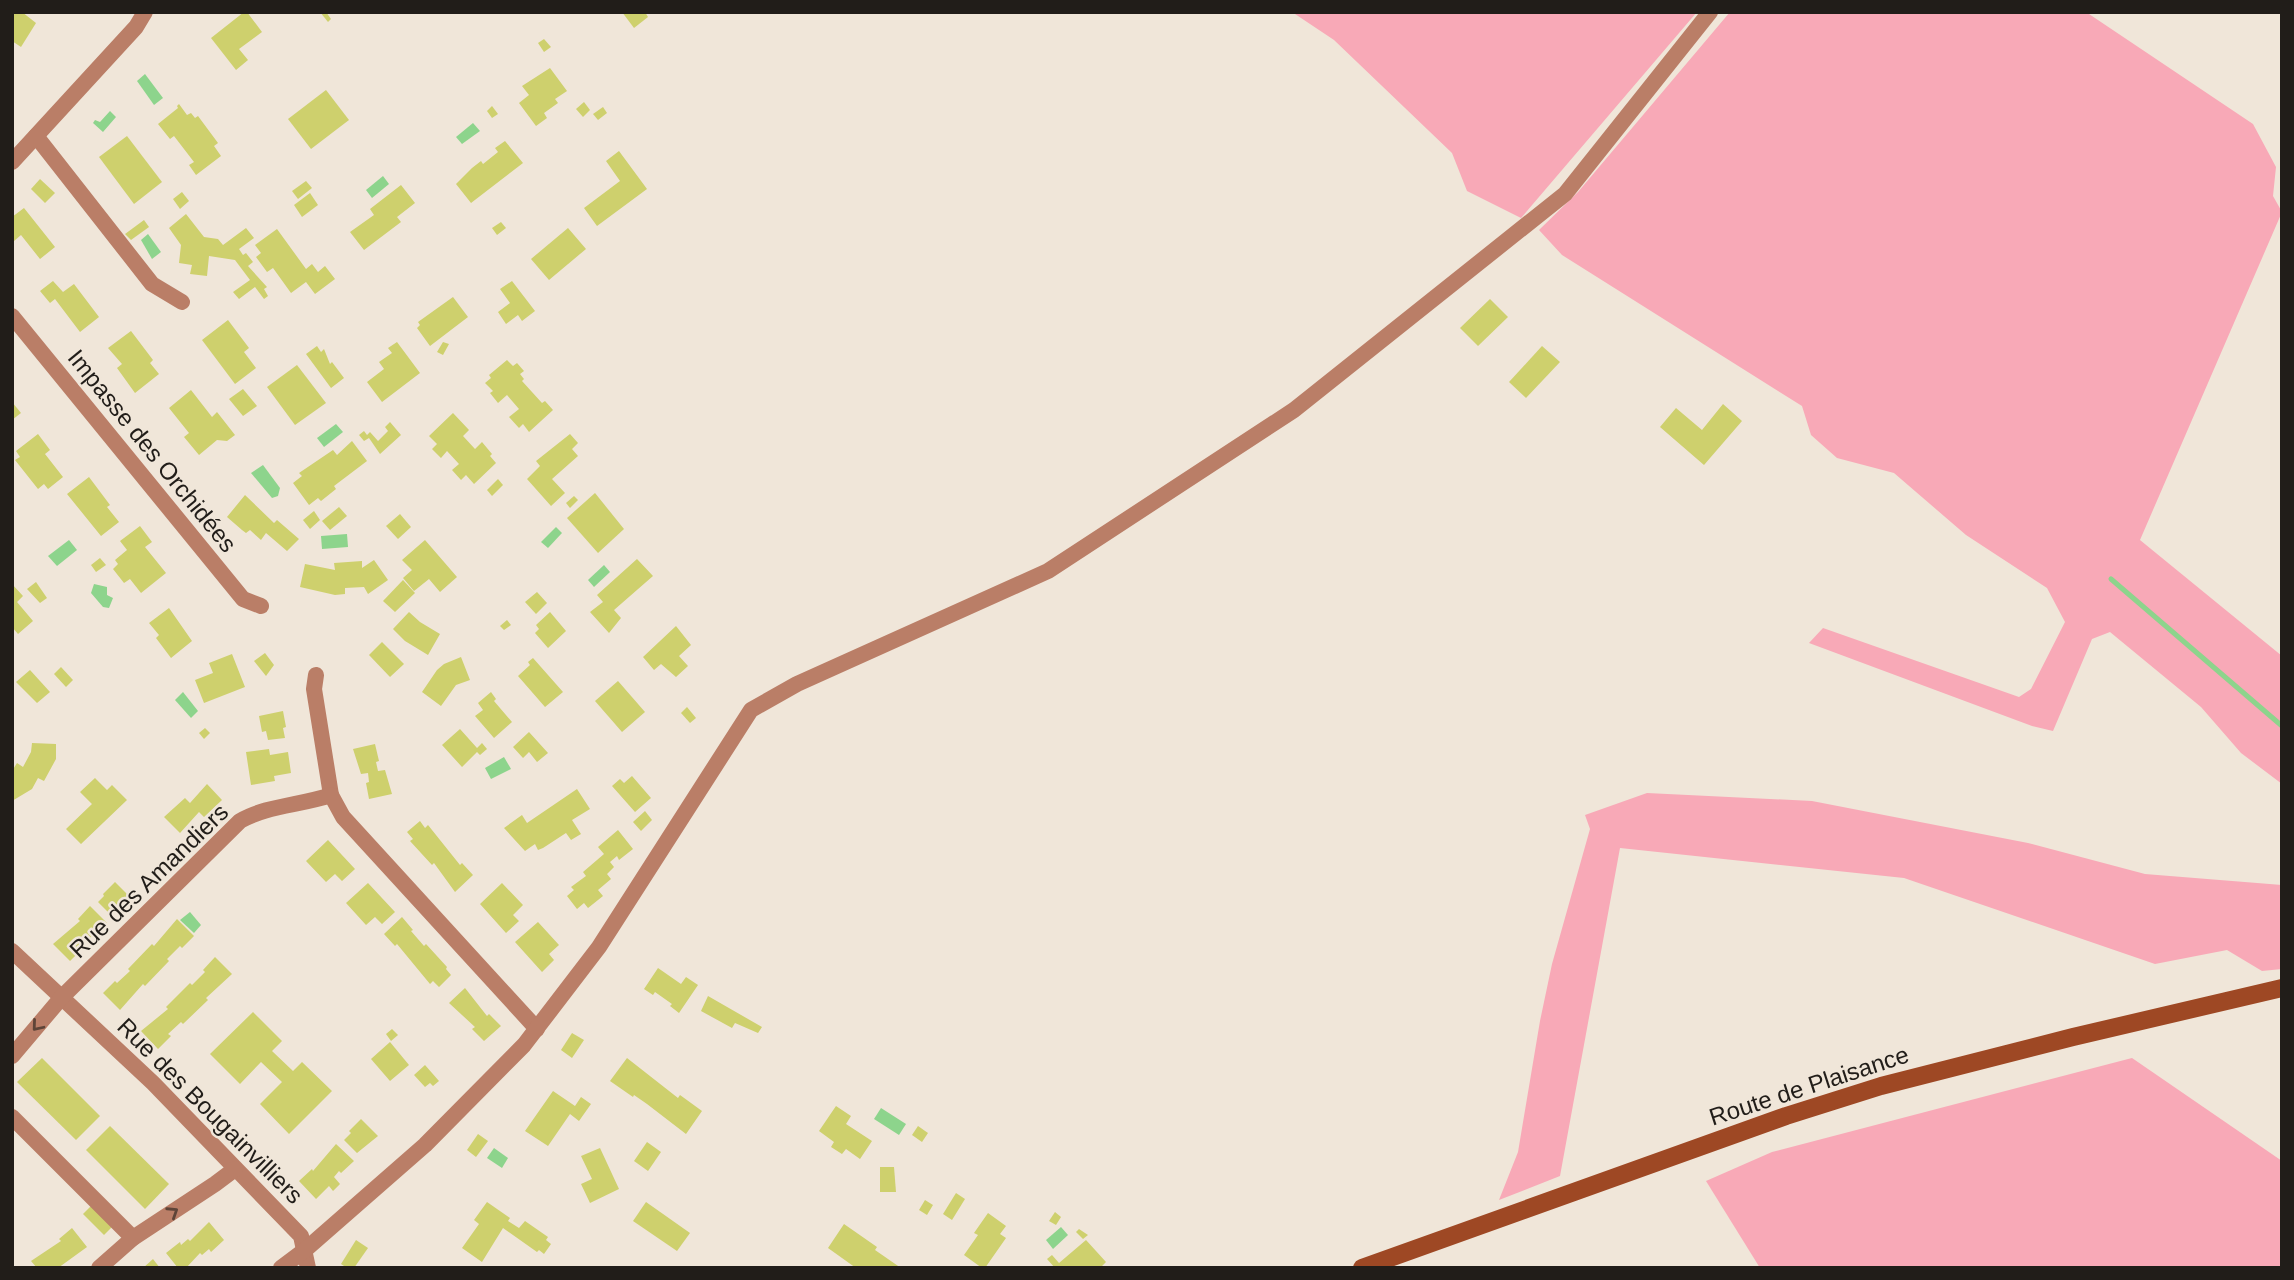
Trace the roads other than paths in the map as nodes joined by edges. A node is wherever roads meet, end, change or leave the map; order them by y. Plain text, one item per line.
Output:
1 (145, 12) edge
2 (1710, 12) edge
3 (36, 136) junction
4 (12, 162) edge
5 (182, 302) dead end
6 (12, 316) edge
7 (261, 606) dead end
8 (316, 675) dead end
9 (331, 795) junction
10 (12, 951) edge
11 (2282, 988) edge
12 (62, 996) junction
13 (537, 1028) junction
14 (12, 1056) edge
15 (12, 1117) edge
16 (235, 1169) junction
17 (134, 1238) junction
18 (305, 1250) junction
19 (99, 1268) edge
20 (281, 1268) edge
21 (308, 1268) edge
22 (1362, 1268) edge

1 - 3 street
2 - 13 street
3 - 4 street
3 - 5 street
6 - 7 street, Impasse des Orchidées
8 - 9 street
9 - 12 street, Rue des Amandiers
9 - 13 street
10 - 12 street, Rue des Bougainvilliers
11 - 22 main road, Route de Plaisance
12 -> 14 street, Rue des Amandiers
12 - 16 street, Rue des Bougainvilliers
13 - 18 street
15 - 17 street
17 -> 16 street
16 - 18 street, Rue des Bougainvilliers
17 - 19 street
18 - 20 street
18 - 21 street, Rue des Bougainvilliers

